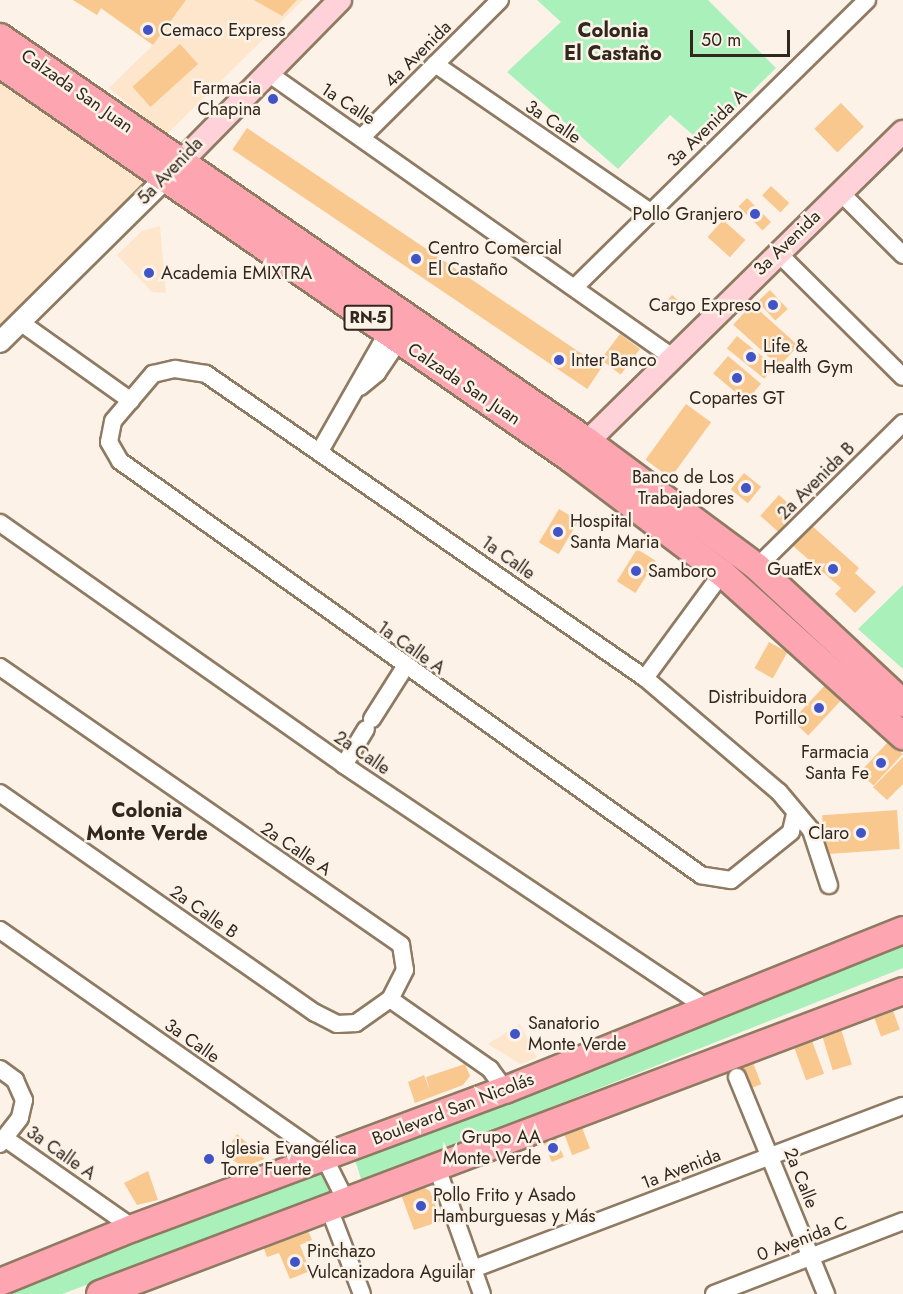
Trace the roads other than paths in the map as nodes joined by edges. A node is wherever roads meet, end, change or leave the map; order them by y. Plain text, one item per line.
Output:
1 (340, 0) edge
2 (500, 0) edge
3 (858, 3) edge
4 (0, 37) edge
5 (0, 64) edge
6 (435, 64) junction
7 (268, 73) junction
8 (902, 134) edge
9 (363, 136) junction
10 (172, 170) junction
11 (840, 192) junction
12 (650, 212) junction
13 (777, 252) junction
14 (903, 255) edge
15 (576, 286) junction
16 (20, 322) junction
17 (394, 336) junction
18 (0, 342) edge
19 (671, 356) junction
20 (903, 377) edge
21 (130, 400) junction
22 (903, 423) edge
23 (579, 450) junction
24 (320, 451) junction
25 (0, 523) edge
26 (757, 567) junction
27 (722, 573) junction
28 (0, 667) edge
29 (405, 668) junction
30 (645, 678) junction
31 (903, 703) edge
32 (903, 736) edge
33 (344, 765) junction
34 (0, 793) edge
35 (795, 814) junction
36 (829, 885) dead end
37 (0, 930) edge
38 (903, 930) edge
39 (903, 991) edge
40 (390, 999) junction
41 (708, 1010) junction
42 (0, 1069) edge
43 (737, 1077) dead end
44 (505, 1090) junction
45 (903, 1106) edge
46 (3, 1141) edge
47 (772, 1156) junction
48 (324, 1157) junction
49 (436, 1165) junction
50 (337, 1202) junction
51 (903, 1221) edge
52 (133, 1228) junction
53 (812, 1256) junction
54 (473, 1269) junction
55 (0, 1282) edge
56 (100, 1294) edge
57 (362, 1294) edge
58 (482, 1294) edge
59 (714, 1294) edge
60 (826, 1294) edge

1 - 7 main road, 5a Avenida
2 - 6 street, 4a Avenida
3 - 12 street, 3a Avenida A
4 - 10 main road, Calzada San Juan / RN-5
5 - 10 main road, Calzada San Juan / RN-5
6 - 9 street, 4a Avenida
6 - 12 street, 3a Calle
7 - 9 street, 1a Calle
7 - 10 main road, 5a Avenida
8 - 11 main road, 3a Avenida
9 - 15 street, 1a Calle
10 - 16 street, 5a Avenida
10 - 17 main road, Calzada San Juan / RN-5
10 - 23 main road, Calzada San Juan / RN-5
11 - 13 main road, 3a Avenida
11 - 14 street
12 - 15 street, 3a Avenida A
13 - 19 main road, 3a Avenida
13 - 20 street
15 - 19 street, 1a Calle
16 - 18 street, 5a Avenida
16 - 21 street
17 - 23 main road, Calzada San Juan / RN-5
17 - 24 street
19 - 23 main road, 3a Avenida
21 - 24 street, 1a Calle
21 - 29 street, 1a Calle A
22 - 26 street, 2a Avenida B
23 - 26 main road, Calzada San Juan / RN-5
23 - 27 main road, Calzada San Juan / RN-5
24 - 30 street, 1a Calle
25 - 33 street, 2a Calle
26 - 31 main road, Calzada San Juan / RN-5
27 - 30 street
27 - 32 main road, Calzada San Juan / RN-5
28 - 40 street, 2a Calle A
29 - 33 street
29 - 35 street, 1a Calle A
30 - 35 street, 1a Calle
33 - 41 street, 2a Calle
34 - 40 street, 2a Calle B
35 - 36 street, 1a Calle
37 - 48 street, 3a Calle
38 - 41 main road, Boulevard San Nicolás
39 - 49 main road
40 - 44 street
41 - 44 main road, Boulevard San Nicolás
42 - 46 street, 3a Calle A
43 - 47 street, 2a Calle
44 - 48 main road, Boulevard San Nicolás
45 - 47 street, 1a Avenida
46 - 52 street, 3a Calle A
47 - 53 street, 2a Calle
47 - 54 street, 1a Avenida
48 - 50 street, 3a Calle
48 - 52 main road, Boulevard San Nicolás
49 - 50 main road
49 - 54 street
50 - 56 main road
50 - 57 street, 3a Calle
51 - 53 street, 0 Avenida C
52 - 55 main road, Boulevard San Nicolás
53 - 59 street, 0 Avenida C
53 - 60 street, 2a Calle
54 - 58 street

